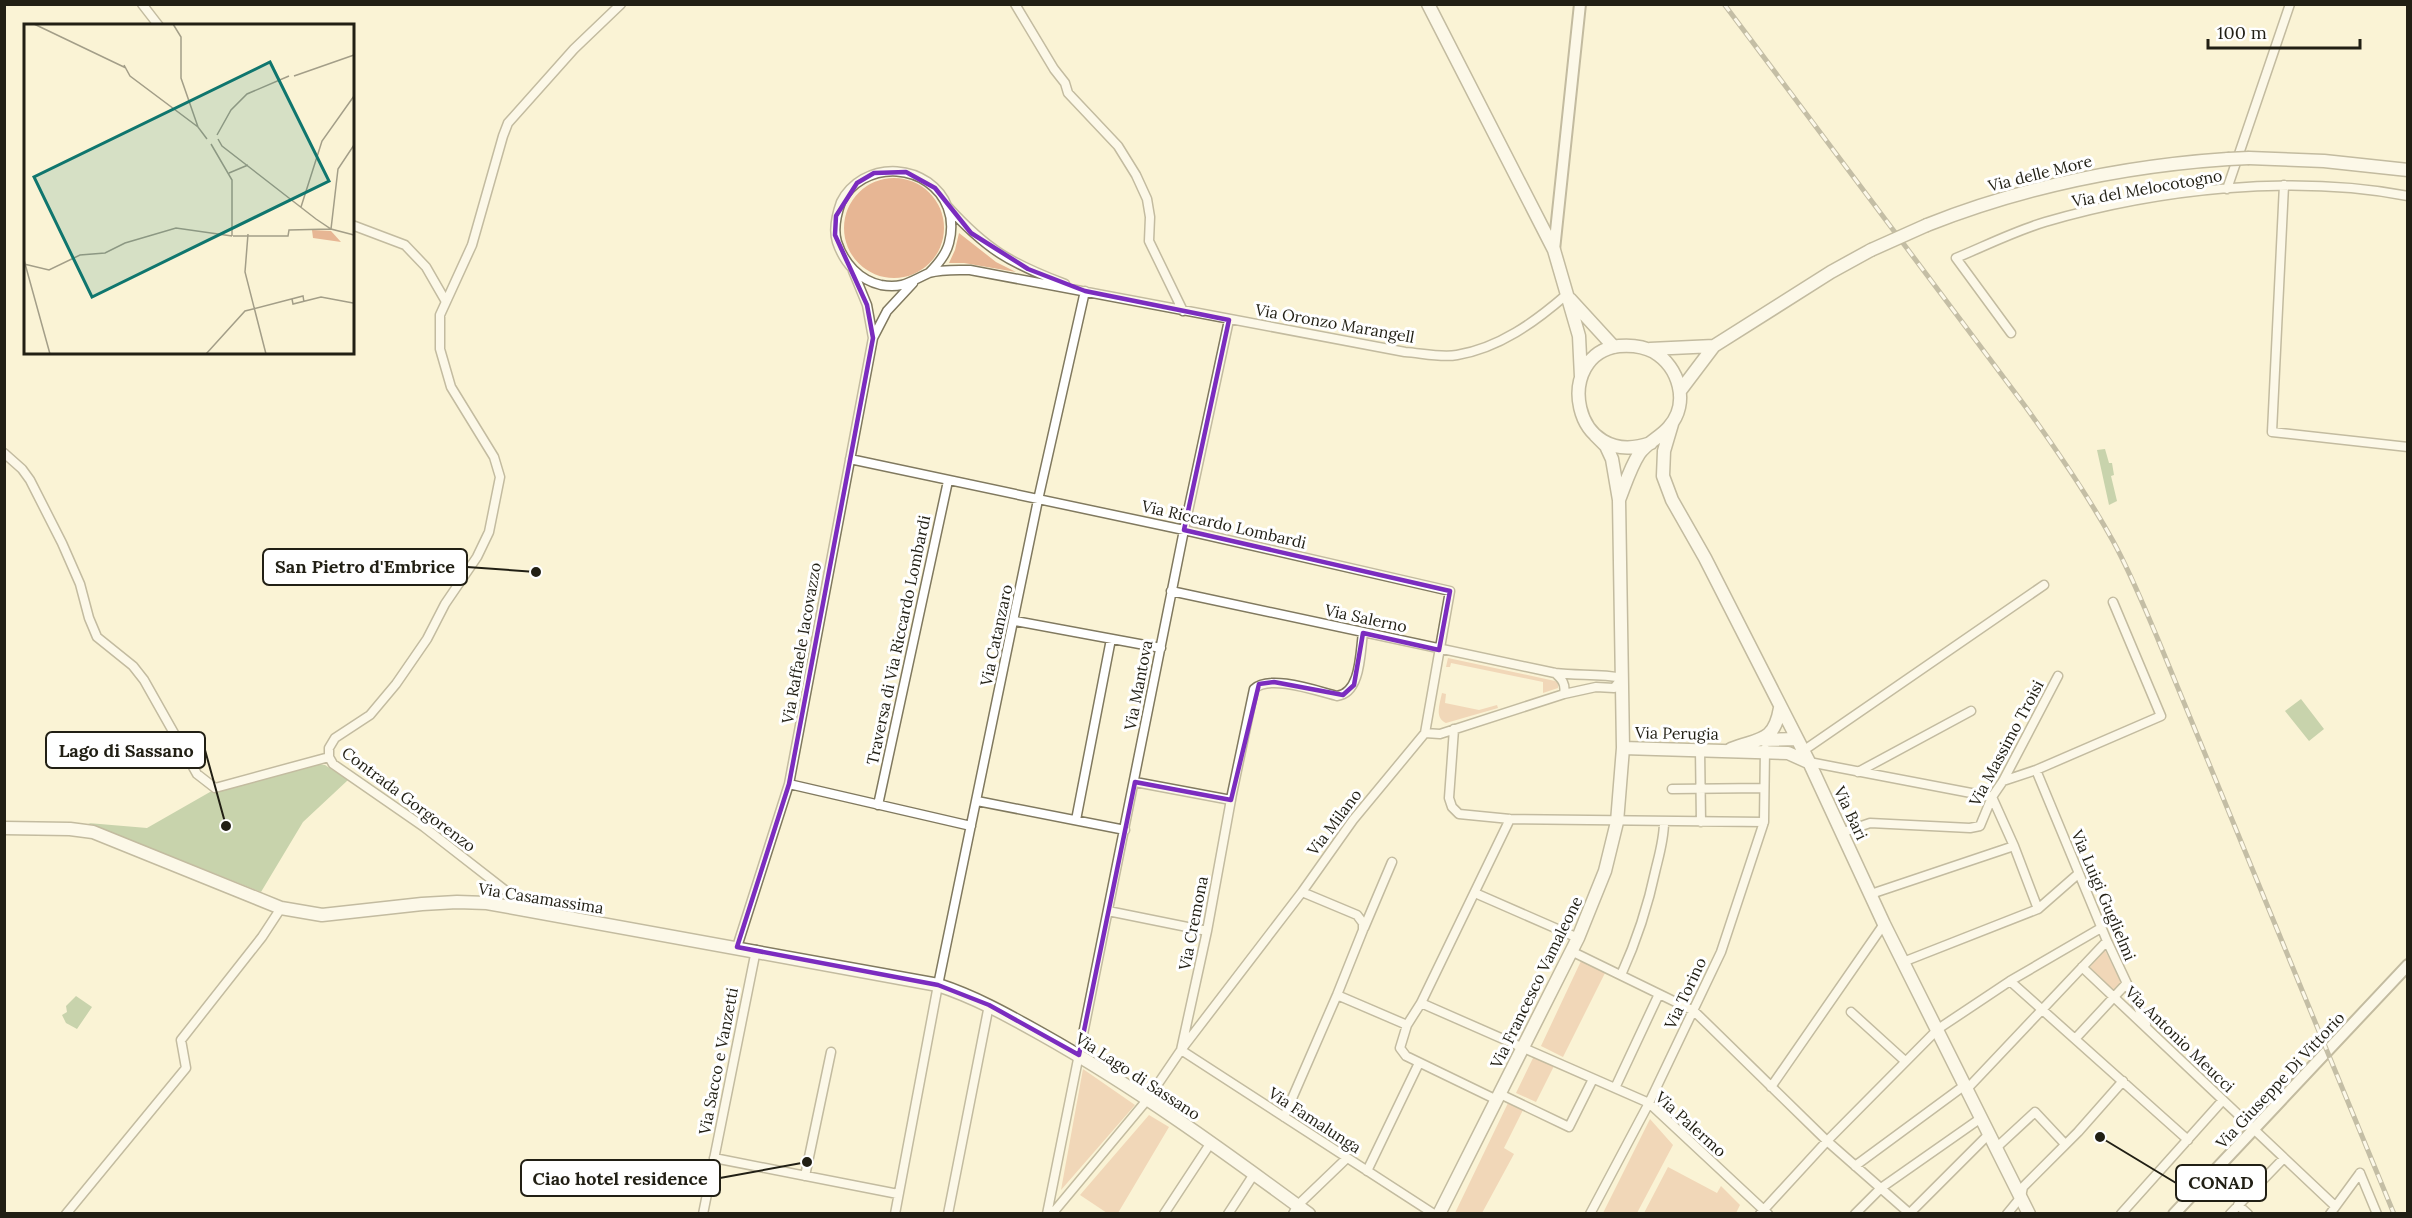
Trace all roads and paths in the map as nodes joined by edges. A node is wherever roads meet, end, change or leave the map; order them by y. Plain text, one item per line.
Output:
1 (142, 4) edge
2 (621, 4) edge
3 (1015, 4) edge
4 (1428, 4) edge
5 (1580, 4) edge
6 (2290, 4) edge
7 (157, 24) edge
8 (2408, 170) edge
9 (2284, 185) junction
10 (2228, 189) junction
11 (2408, 196) edge
12 (946, 205) junction
13 (354, 226) edge
14 (1554, 250) junction
15 (853, 270) junction
16 (929, 273) junction
17 (913, 282) junction
18 (1085, 291) junction
19 (1566, 295) junction
20 (447, 296) junction
21 (1183, 311) junction
22 (1229, 320) junction
23 (2011, 333) dead end
24 (873, 338) junction
25 (1714, 346) junction
26 (1614, 347) junction
27 (1649, 349) junction
28 (1581, 377) junction
29 (1680, 391) junction
30 (1672, 424) junction
31 (1595, 435) junction
32 (1651, 442) junction
33 (2408, 447) edge
34 (4, 453) edge
35 (850, 459) junction
36 (948, 481) junction
37 (1038, 500) junction
38 (1618, 500) junction
39 (1184, 530) junction
40 (2044, 585) dead end
41 (1171, 591) junction
42 (2113, 602) dead end
43 (1015, 621) junction
44 (1364, 633) junction
45 (1111, 639) junction
46 (1161, 648) junction
47 (1439, 650) junction
48 (1555, 673) junction
49 (2058, 676) dead end
50 (1622, 678) junction
51 (1564, 694) junction
52 (1780, 708) junction
53 (1971, 711) dead end
54 (1455, 729) junction
55 (1425, 733) junction
56 (1797, 739) junction
57 (1764, 746) junction
58 (1623, 748) junction
59 (1700, 749) junction
60 (1779, 752) junction
61 (1802, 756) junction
62 (329, 757) junction
63 (2036, 770) junction
64 (1764, 772) junction
65 (1858, 772) junction
66 (2003, 781) junction
67 (1135, 782) junction
68 (789, 784) junction
69 (1764, 788) junction
70 (1672, 789) dead end
71 (1701, 789) junction
72 (1992, 797) junction
73 (977, 801) junction
74 (1231, 801) junction
75 (878, 805) junction
76 (1510, 819) junction
77 (1076, 820) junction
78 (1617, 822) junction
79 (1664, 822) junction
80 (1701, 822) junction
81 (1764, 822) junction
82 (971, 826) junction
83 (4, 828) edge
84 (1125, 831) junction
85 (1841, 833) junction
86 (2014, 846) junction
87 (1392, 862) dead end
88 (2078, 874) junction
89 (1302, 891) junction
90 (1475, 893) junction
91 (1871, 894) junction
92 (281, 908) junction
93 (2038, 909) junction
94 (525, 911) junction
95 (1108, 911) junction
96 (1884, 924) junction
97 (2101, 928) junction
98 (1363, 930) junction
99 (1208, 931) junction
100 (1578, 938) junction
101 (2107, 941) junction
102 (737, 947) junction
103 (756, 950) junction
104 (1571, 951) junction
105 (1903, 962) junction
106 (2408, 965) edge
107 (2082, 967) junction
108 (1622, 975) junction
109 (2010, 981) junction
110 (2126, 984) junction
111 (938, 985) junction
112 (1659, 994) junction
113 (1337, 995) junction
114 (2114, 997) junction
115 (1421, 1003) junction
116 (989, 1005) junction
117 (2042, 1010) junction
118 (1694, 1011) junction
119 (1851, 1012) dead end
120 (1407, 1026) junction
121 (1938, 1029) junction
122 (2149, 1030) junction
123 (2075, 1040) junction
124 (1524, 1047) junction
125 (1181, 1050) junction
126 (831, 1052) dead end
127 (1078, 1055) junction
128 (1905, 1061) junction
129 (1419, 1063) junction
130 (1593, 1079) junction
131 (2123, 1081) junction
132 (1771, 1087) junction
133 (1966, 1087) junction
134 (1615, 1088) junction
135 (1498, 1097) junction
136 (1148, 1100) junction
137 (2223, 1100) junction
138 (1649, 1103) junction
139 (1284, 1117) junction
140 (1981, 1118) junction
141 (2254, 1130) junction
142 (1989, 1134) junction
143 (2188, 1140) junction
144 (1827, 1141) junction
145 (1210, 1144) junction
146 (2065, 1144) junction
147 (1996, 1148) junction
148 (714, 1158) junction
149 (1347, 1158) junction
150 (2284, 1158) junction
151 (1855, 1166) junction
152 (1366, 1171) junction
153 (1254, 1174) junction
154 (804, 1176) junction
155 (1881, 1188) junction
156 (898, 1194) junction
157 (2021, 1197) junction
158 (2238, 1205) junction
159 (1295, 1209) edge
160 (2333, 1210) edge
161 (1764, 1212) edge
162 (1909, 1213) edge
163 (66, 1214) edge
164 (703, 1214) edge
165 (895, 1214) edge
166 (948, 1214) edge
167 (1047, 1214) edge
168 (1052, 1214) edge
169 (1164, 1214) edge
170 (1228, 1214) edge
171 (1309, 1214) edge
172 (1434, 1214) edge
173 (1439, 1214) edge
174 (1590, 1214) edge
175 (1855, 1214) edge
176 (2007, 1214) edge
177 (2029, 1214) edge
178 (2121, 1214) edge
179 (2174, 1214) edge
180 (2230, 1214) edge
181 (2248, 1214) edge
182 (2377, 1214) edge

1 - 7 street
2 - 20 street, Contrada Gorgorenzo
3 - 21 street
4 - 14 main road
5 - 14 street
6 - 10 street
8 - 25 main road, Via delle More, bridge
9 - 10 street, Via del Melocotogno
9 - 11 street, Via del Melocotogno
9 - 33 street
10 - 23 street, Via del Melocotogno
12 - 15 street
12 - 16 street
12 - 18 street
13 - 20 street
14 - 19 main road
15 - 17 street
15 - 24 street
16 - 17 street
16 - 18 street
17 - 24 street
18 - 21 street, Via Oronzo Marangell
18 - 37 street, Via Catanzaro
19 - 22 street, Via Oronzo Marangell
19 - 26 main road
19 - 28 main road
20 - 62 street, Contrada Gorgorenzo
21 - 22 street, Via Oronzo Marangell
22 - 39 street, Via Mantova
24 - 35 street, Via Raffaele Iacovazzo
25 - 27 main road
25 - 29 main road
26 - 27 main road
26 - 28 main road
27 - 29 main road
28 - 31 main road
29 - 30 main road
30 - 32 main road
30 - 52 main road, Via Bari
31 - 32 main road
31 - 38 main road, Via Francesco Vamaleone
32 - 38 main road
34 - 62 street
35 - 36 street, Via Riccardo Lombardi
35 - 68 street, Via Raffaele Iacovazzo
36 - 37 street, Via Riccardo Lombardi
36 - 75 street, Traversa di Via Riccardo Lombardi
37 - 39 street, Via Riccardo Lombardi
37 - 43 street, Via Catanzaro
38 - 50 main road, Via Francesco Vamaleone
39 - 41 street, Via Mantova
39 - 47 street, Via Riccardo Lombardi
40 - 61 street
41 - 44 street, Via Salerno
41 - 46 street, Via Mantova
42 - 63 street
43 - 45 street
43 - 73 street, Via Catanzaro
44 - 47 street, Via Salerno
44 - 74 street, Via Cremona
45 - 46 street
45 - 77 street
46 - 67 street, Via Mantova
47 - 48 street, Via Salerno
47 - 55 street, Via Riccardo Lombardi
48 - 50 street, Via Salerno
48 - 51 street
49 - 66 street, Via Massimo Troisi
50 - 51 street
50 - 58 main road, Via Francesco Vamaleone
51 - 54 street
52 - 56 main road, Via Bari
52 - 57 main road
53 - 65 street
54 - 55 street
54 - 76 street
55 - 89 street, Via Milano
56 - 57 main road
56 - 60 main road
56 - 61 main road, Via Bari
57 - 59 main road, Via Perugia
57 - 60 main road
57 - 64 street, Via Torino
58 - 59 main road, Via Perugia
58 - 78 main road, Via Francesco Vamaleone
59 - 71 street
60 - 61 main road
60 - 64 street
61 - 65 street
61 - 85 main road, Via Bari
62 - 94 street, Contrada Gorgorenzo
63 - 66 street
63 - 88 street, Via Luigi Guglielmi
64 - 69 street, Via Torino
65 - 72 street
66 - 72 street, Via Massimo Troisi
67 - 74 street
67 - 84 street, Via Mantova
68 - 75 street
68 - 102 street, Via Raffaele Iacovazzo
69 - 71 street
69 - 81 street, Via Torino
70 - 71 street
71 - 80 street
72 - 85 street, Via Massimo Troisi
72 - 86 street
73 - 77 street
73 - 82 street, Via Catanzaro
74 - 99 street, Via Cremona
75 - 82 street
76 - 78 street
76 - 90 street
77 - 84 street
78 - 79 street
78 - 100 main road, Via Francesco Vamaleone
79 - 80 street
79 - 108 street
80 - 81 street
81 - 118 street, Via Torino
82 - 111 street, Via Catanzaro
83 - 92 main road, Via Casamassima
84 - 95 street, Via Mantova
85 - 91 main road, Via Bari
86 - 91 street
86 - 93 street
87 - 98 street
88 - 93 street
88 - 97 street, Via Luigi Guglielmi
89 - 98 street
89 - 125 street, Via Milano
90 - 100 street
90 - 115 street
91 - 96 main road, Via Bari
92 - 94 main road, Via Casamassima
92 - 163 street
93 - 105 street
94 - 102 main road, Via Casamassima
95 - 99 street
95 - 127 street, Via Mantova
96 - 105 main road, Via Bari
96 - 132 street
97 - 101 street, Via Luigi Guglielmi
97 - 109 street
98 - 113 street
99 - 125 street, Via Cremona
100 - 104 main road, Via Francesco Vamaleone
101 - 107 street
101 - 110 street, Via Luigi Guglielmi
102 - 103 main road, Via Casamassima
103 - 111 main road, Via Casamassima
103 - 148 street, Via Sacco e Vanzetti
104 - 108 street
104 - 124 main road, Via Francesco Vamaleone
105 - 121 main road, Via Bari
106 - 141 street, Via Giuseppe Di Vittorio
107 - 114 street, Via Antonio Meucci
107 - 117 street
108 - 112 street
109 - 117 street
109 - 121 street
110 - 114 street
110 - 122 street, Via Luigi Guglielmi
111 - 116 main road, Via Lago di Sassano
111 - 156 street, Via Catanzaro
112 - 118 street
112 - 134 street
113 - 120 street
113 - 139 street
114 - 122 street, Via Antonio Meucci
114 - 123 street
115 - 120 street
115 - 124 street, Via Palermo
116 - 127 main road, Via Lago di Sassano
116 - 166 street
117 - 123 street
117 - 133 street
118 - 132 street
118 - 138 street, Via Torino
119 - 128 street
120 - 129 street
121 - 128 street
121 - 133 main road, Via Bari
122 - 137 street, Via Antonio Meucci
123 - 131 street
124 - 130 street, Via Palermo
124 - 135 main road, Via Francesco Vamaleone
125 - 136 street, Via Milano
125 - 139 street, Via Famalunga
126 - 154 street
127 - 136 main road, Via Lago di Sassano
127 - 167 street, Via Mantova
128 - 144 street
129 - 135 street
129 - 152 street
130 - 134 street, Via Palermo
130 - 135 street
131 - 143 street
131 - 146 street
132 - 144 street
133 - 140 main road, Via Bari
133 - 151 street
134 - 138 street, Via Palermo
135 - 173 main road, Via Francesco Vamaleone
136 - 145 main road, Via Lago di Sassano
136 - 168 street, Via Milano
137 - 141 street, Via Antonio Meucci
137 - 143 street
138 - 161 street, Via Palermo
138 - 174 street, Via Torino
139 - 149 street, Via Famalunga
140 - 142 main road, Via Bari
140 - 155 street
141 - 150 street, Via Antonio Meucci
141 - 179 street, Via Giuseppe Di Vittorio
142 - 147 main road, Via Bari
142 - 162 street
143 - 178 street
144 - 151 street
144 - 161 street
145 - 153 main road, Via Lago di Sassano
145 - 169 street
146 - 147 street
146 - 157 street
147 - 157 main road, Via Bari
148 - 154 street
148 - 164 street, Via Sacco e Vanzetti
149 - 152 street, Via Famalunga
149 - 159 street
150 - 158 street
150 - 160 street, Via Antonio Meucci
151 - 155 street
152 - 172 street, Via Famalunga
153 - 159 main road, Via Lago di Sassano
153 - 170 street
154 - 156 street
155 - 162 street
155 - 175 street
156 - 165 street, Via Catanzaro
157 - 176 street
157 - 177 main road, Via Bari
158 - 180 street
158 - 181 street
159 - 171 main road, Via Lago di Sassano
160 - 182 street

